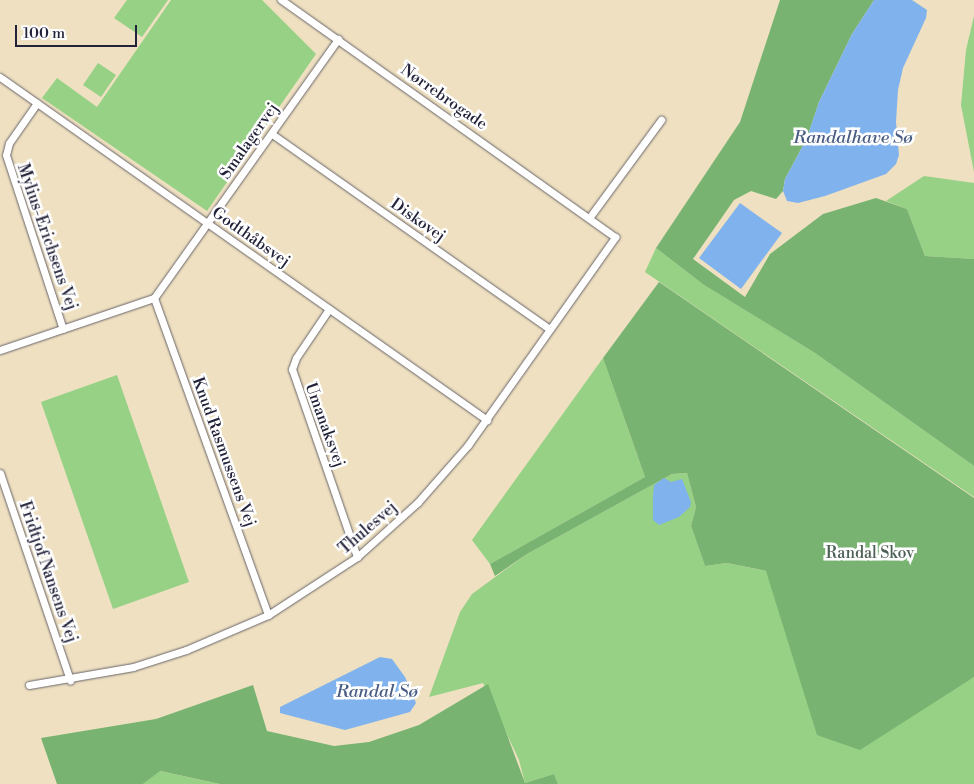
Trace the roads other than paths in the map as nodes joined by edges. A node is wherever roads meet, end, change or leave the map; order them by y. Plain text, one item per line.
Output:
1 (281, 0) edge
2 (338, 38) junction
3 (0, 77) edge
4 (37, 103) junction
5 (662, 120) dead end
6 (272, 134) junction
7 (589, 218) junction
8 (208, 223) junction
9 (615, 237) joint
10 (154, 298) junction
11 (329, 309) junction
12 (63, 329) junction
13 (549, 329) junction
14 (0, 350) edge
15 (487, 420) junction
16 (0, 473) edge
17 (357, 557) junction
18 (268, 615) junction
19 (70, 680) junction
20 (29, 685) dead end

1 - 2 street, Nørrebrogade
2 - 6 street, Smalagervej
2 - 7 street, Nørrebrogade
3 - 4 street, Godthåbsvej
4 - 8 street, Godthåbsvej
4 - 12 street, Mylius-Erichsens Vej
5 - 7 street
6 - 8 street, Smalagervej
6 - 13 street, Diskovej
7 - 9 street, Nørrebrogade
8 - 10 street, Smalagervej
8 - 11 street, Godthåbsvej
9 - 13 street, Thulesvej
10 - 12 street
10 - 18 street, Knud Rasmussens Vej
11 - 15 street, Godthåbsvej
11 - 17 street, Umanaksvej
12 - 14 street
13 - 15 street, Thulesvej
15 - 17 street, Thulesvej
16 - 19 street, Fridtjof Nansens Vej
17 - 18 street, Thulesvej
18 - 19 street, Thulesvej
19 - 20 street, Thulesvej

